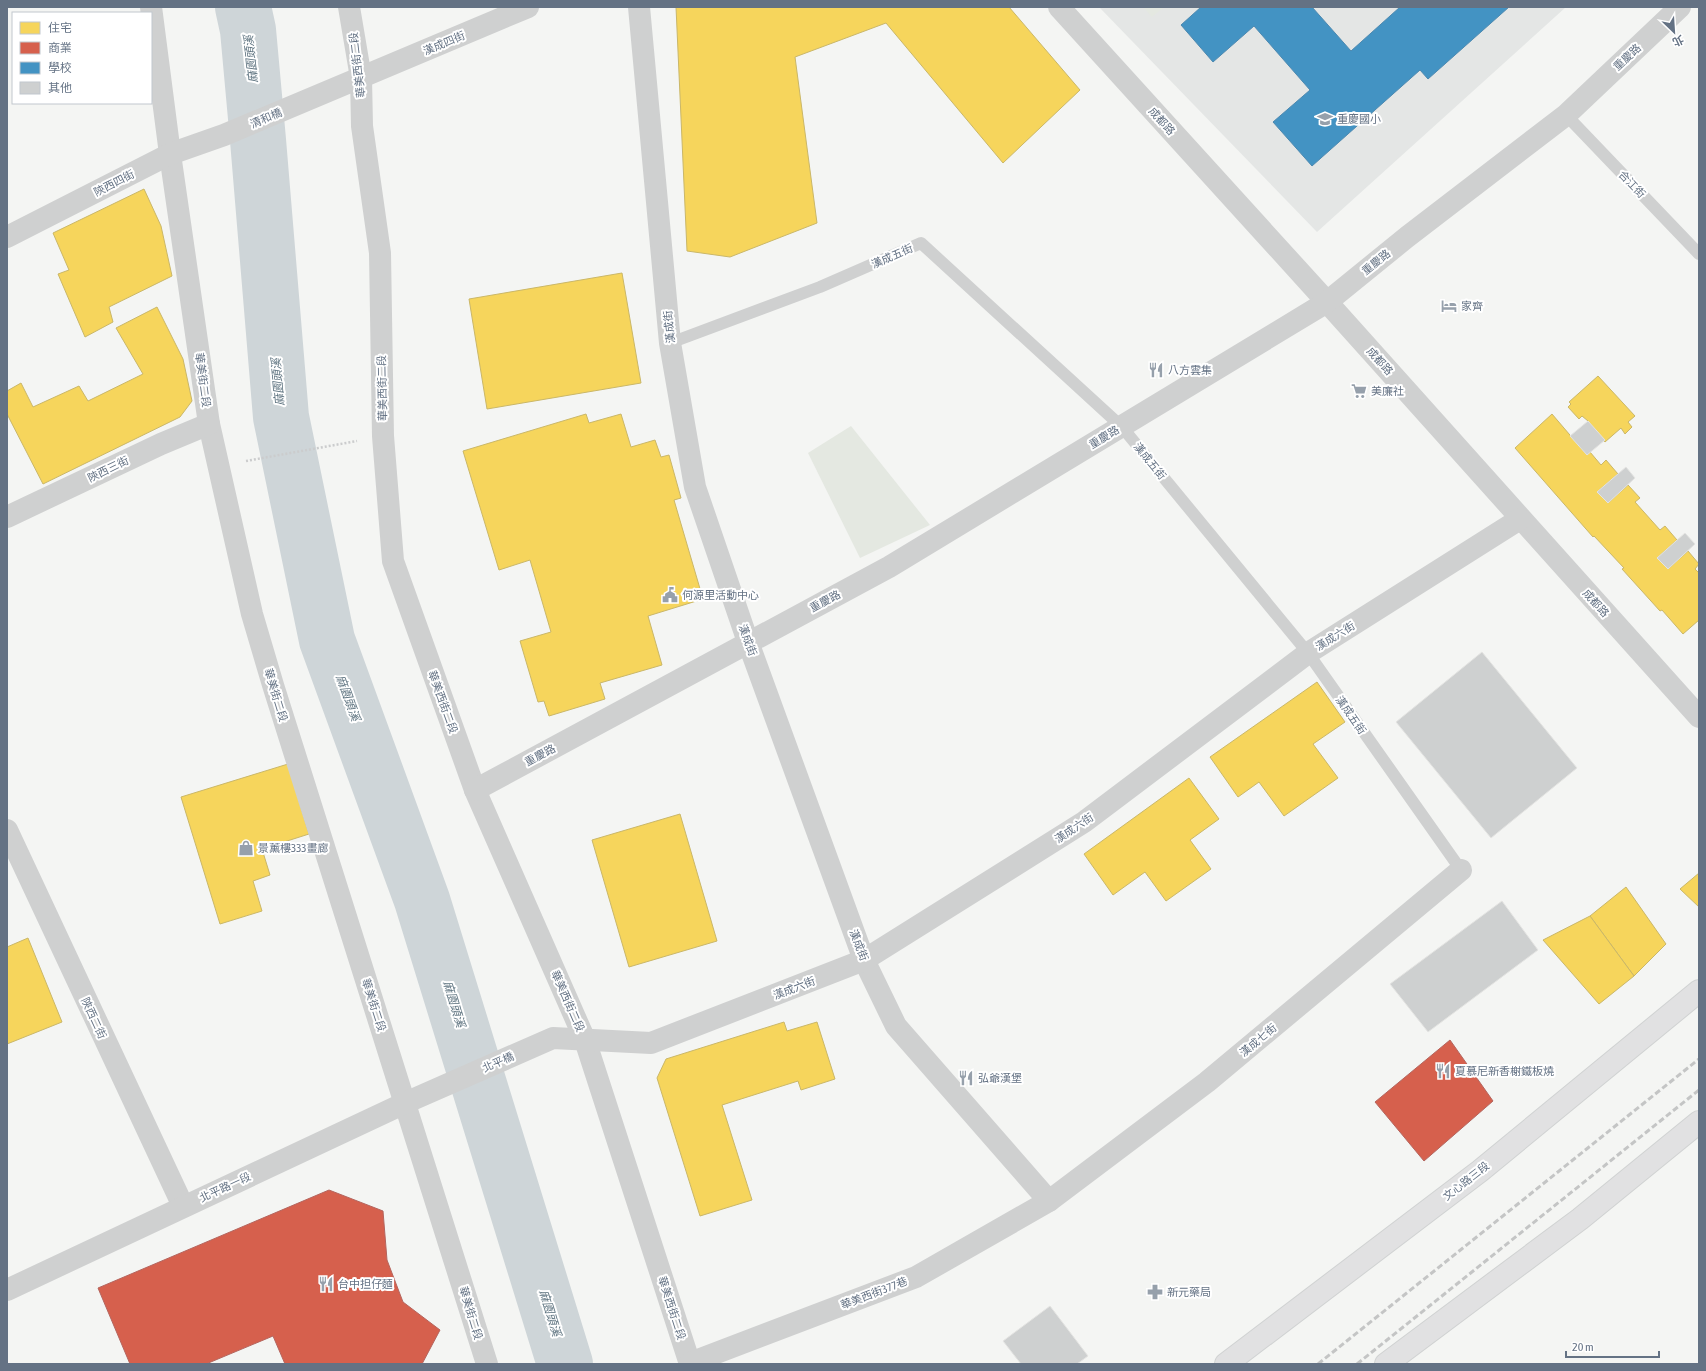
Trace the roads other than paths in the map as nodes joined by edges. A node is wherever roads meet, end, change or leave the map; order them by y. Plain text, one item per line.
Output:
1 (349, 7) edge
2 (528, 7) edge
3 (639, 7) edge
4 (1059, 7) edge
5 (1680, 7) edge
6 (152, 15) edge
7 (361, 78) junction
8 (1566, 115) junction
9 (224, 135) joint
10 (170, 154) junction
11 (7, 237) edge
12 (1699, 254) edge
13 (1327, 302) junction
14 (670, 343) junction
15 (209, 424) junction
16 (1122, 427) junction
17 (7, 517) edge
18 (1520, 519) junction
19 (748, 642) junction
20 (1308, 653) junction
21 (1699, 716) edge
22 (475, 790) junction
23 (7, 830) edge
24 (1461, 870) joint
25 (864, 960) junction
26 (1699, 991) edge
27 (585, 1040) junction
28 (444, 1086) joint
29 (405, 1103) junction
30 (1699, 1122) edge
31 (1049, 1201) junction
32 (183, 1206) junction
33 (7, 1290) edge
34 (690, 1363) edge
35 (487, 1364) edge
36 (1226, 1364) edge
37 (1386, 1364) edge

1 - 7 street, 華美西街二段
2 - 7 street, 漢成四街
3 - 14 street, 漢成街
4 - 13 street, 成都路
5 - 8 street, 重慶路
6 - 10 street, 華美街二段
7 - 9 street, 清和橋
7 - 22 street, 華美西街二段
8 - 12 lane, 合江街
8 - 13 street, 重慶路
9 - 10 street, 陝西四街
10 - 11 street, 陝西四街
10 - 15 street, 華美街二段
13 - 16 street, 重慶路
13 - 18 street, 成都路
14 - 16 lane, 漢成五街
14 - 19 street, 漢成街
15 - 17 street, 陝西三街
15 - 29 street, 華美街二段
16 - 19 street, 重慶路
16 - 20 lane, 漢成五街
18 - 20 street, 漢成六街
18 - 21 street, 成都路
19 - 22 street, 重慶路
19 - 25 street, 漢成街
20 - 24 lane, 漢成五街
20 - 25 street, 漢成六街
22 - 27 street, 華美西街二段
23 - 32 street, 陝西二街
24 - 31 street, 漢成七街
25 - 27 street, 漢成六街
25 - 31 street, 漢成街
26 - 36 main road, 文心路三段
27 - 28 street, 北平橋
27 - 34 street, 華美西街二段
28 - 29 street, 北平路一段
29 - 32 street, 北平路一段
29 - 35 street, 華美街二段
30 - 37 main road
31 - 34 street, 華美西街377巷
32 - 33 street, 北平路一段

